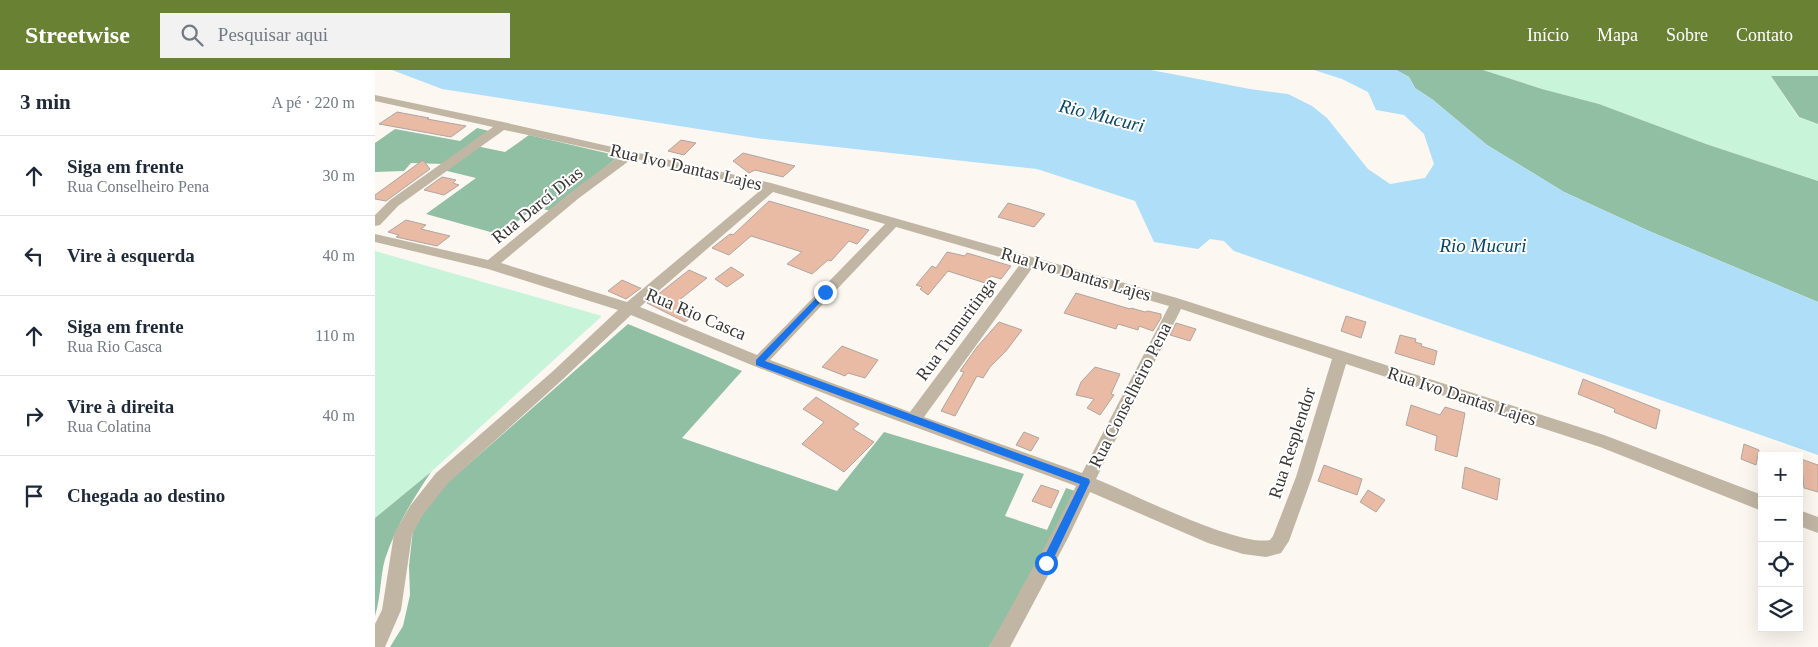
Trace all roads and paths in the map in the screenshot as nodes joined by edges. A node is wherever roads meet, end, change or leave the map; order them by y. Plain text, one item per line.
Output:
1 (375, 98) edge
2 (503, 125) junction
3 (631, 154) junction
4 (771, 188) junction
5 (375, 222) edge
6 (894, 222) junction
7 (375, 238) edge
8 (1030, 262) junction
9 (490, 265) junction
10 (1177, 303) junction
11 (629, 308) junction
12 (1339, 357) junction
13 (759, 362) junction
14 (914, 419) junction
15 (1086, 482) junction
16 (1758, 501) edge
17 (1803, 519) edge
18 (1818, 525) edge
19 (1280, 541) joint
20 (375, 647) edge
21 (999, 647) edge

1 - 2 street, Rua Ivo Dantas Lajes
2 - 3 street, Rua Ivo Dantas Lajes
2 - 5 street
3 - 4 street, Rua Ivo Dantas Lajes
3 - 9 street, Rua Darcí Dias
4 - 6 street, Rua Ivo Dantas Lajes
4 - 11 street
6 - 8 street, Rua Ivo Dantas Lajes
6 - 13 street
7 - 9 street, Rua Rio Casca
8 - 10 street, Rua Ivo Dantas Lajes
8 - 14 street, Rua Tumuritinga
9 - 11 street, Rua Rio Casca
10 - 12 street, Rua Ivo Dantas Lajes
10 - 15 street, Rua Conselheiro Pena
11 - 13 street, Rua Rio Casca
11 - 20 street
12 - 16 street, Rua Ivo Dantas Lajes
12 - 19 street, Rua Resplendor
13 - 14 street, Rua Rio Casca
14 - 15 street, Rua Rio Casca
15 - 19 street, Rua Rio Casca
15 - 21 street, Rua Conselheiro Pena
17 - 18 street

